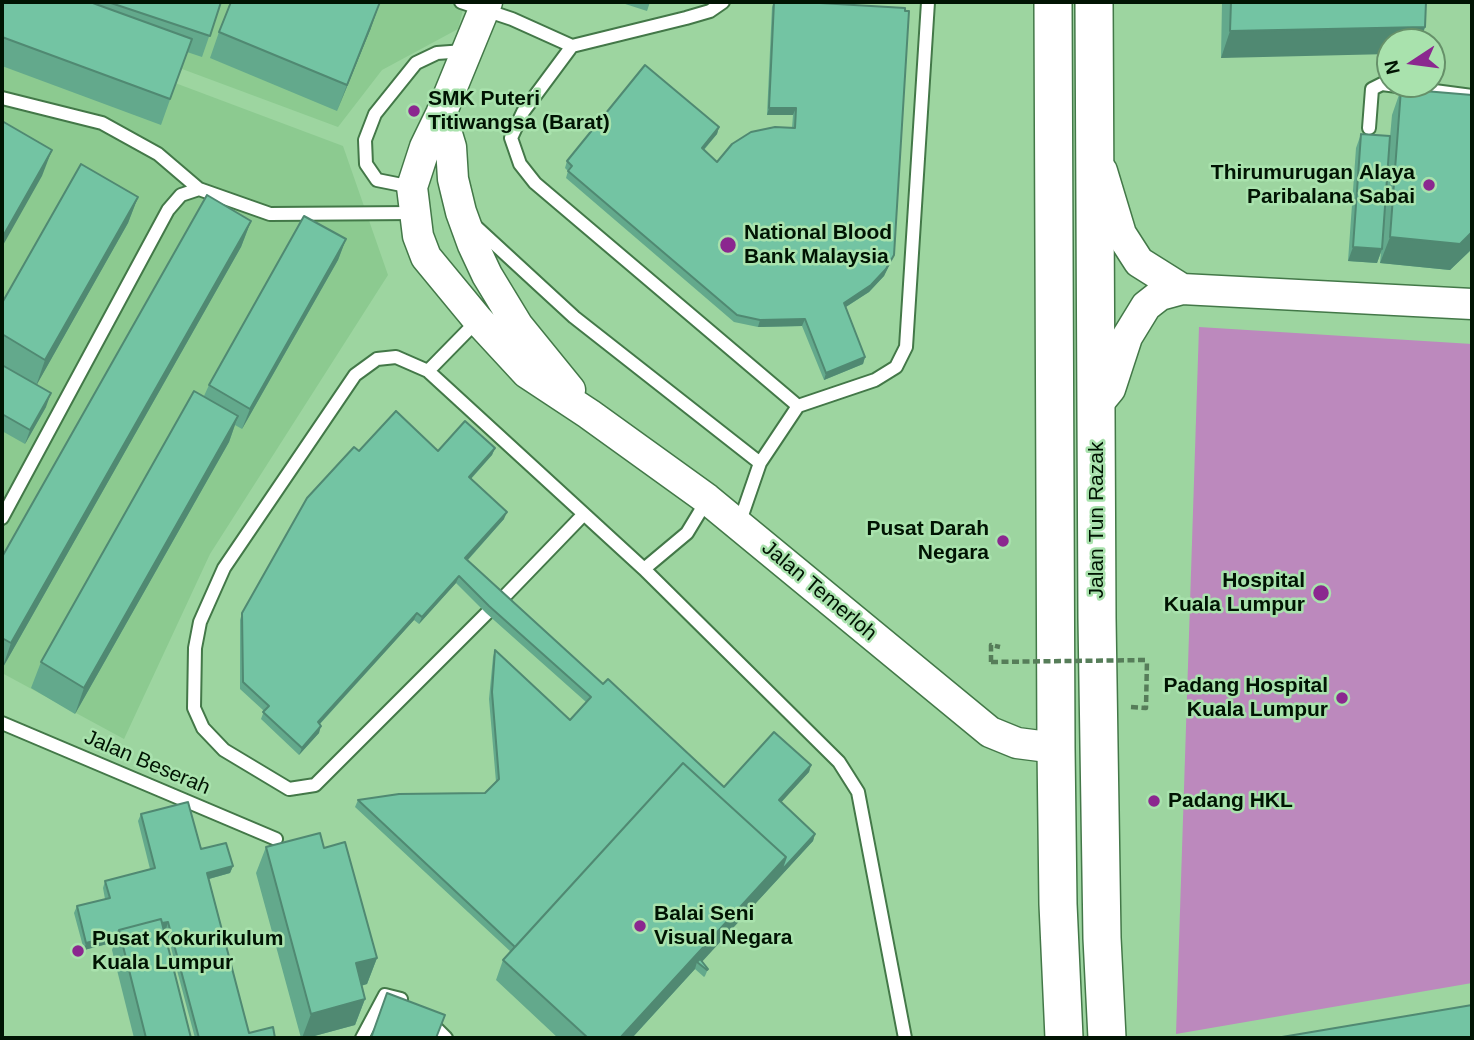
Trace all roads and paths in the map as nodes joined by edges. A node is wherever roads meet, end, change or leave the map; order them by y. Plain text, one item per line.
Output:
1 (723, 2) edge
2 (928, 2) edge
3 (1053, 2) edge
4 (1094, 2) edge
5 (477, 4) edge
6 (572, 46) junction
7 (466, 51) junction
8 (1472, 96) edge
9 (2, 98) edge
10 (441, 114) junction
11 (1369, 128) dead end
12 (1094, 133) junction
13 (199, 189) junction
14 (413, 200) junction
15 (459, 204) junction
16 (1182, 289) junction
17 (1472, 304) edge
18 (478, 320) junction
19 (428, 372) junction
20 (798, 406) junction
21 (1096, 406) junction
22 (589, 414) junction
23 (760, 463) junction
24 (708, 499) junction
25 (583, 514) junction
26 (2, 518) edge
27 (739, 524) junction
28 (644, 569) junction
29 (501, 600) edge
30 (486, 613) edge
31 (1000, 647) dead end
32 (1127, 707) dead end
33 (2, 723) edge
34 (1056, 748) junction
35 (276, 839) dead end
36 (362, 1038) edge
37 (446, 1038) edge
38 (905, 1038) edge
39 (1064, 1038) edge
40 (1107, 1038) edge

1 - 6 lane
2 - 20 lane
3 - 34 main road, Jalan Tun Razak
4 - 12 main road, Jalan Tun Razak
5 - 6 lane
5 - 7 street, Jalan Temerloh
6 - 20 lane
7 - 10 street, Jalan Temerloh
7 - 14 lane
8 - 11 lane
9 - 13 lane
10 - 14 street, Jalan Temerloh
10 - 15 street, Jalan Temerloh
12 - 16 street
12 - 21 main road, Jalan Tun Razak
13 - 14 lane
13 - 26 lane
14 - 15 street
14 - 18 street, Jalan Temerloh
15 - 22 street, Jalan Temerloh
15 - 23 lane
16 - 17 street
16 - 21 street
18 - 19 lane
18 - 22 street, Jalan Temerloh
19 - 25 lane
19 - 30 lane
20 - 23 lane
21 - 40 main road, Jalan Tun Razak
22 - 24 street, Jalan Temerloh
23 - 27 lane
24 - 27 street, Jalan Temerloh
24 - 28 lane
25 - 28 lane
25 - 29 lane
27 - 34 street, Jalan Temerloh
28 - 38 lane
31 - 32 path, bridge
33 - 35 lane, Jalan Beserah
34 - 39 main road, Jalan Tun Razak
36 - 37 lane

